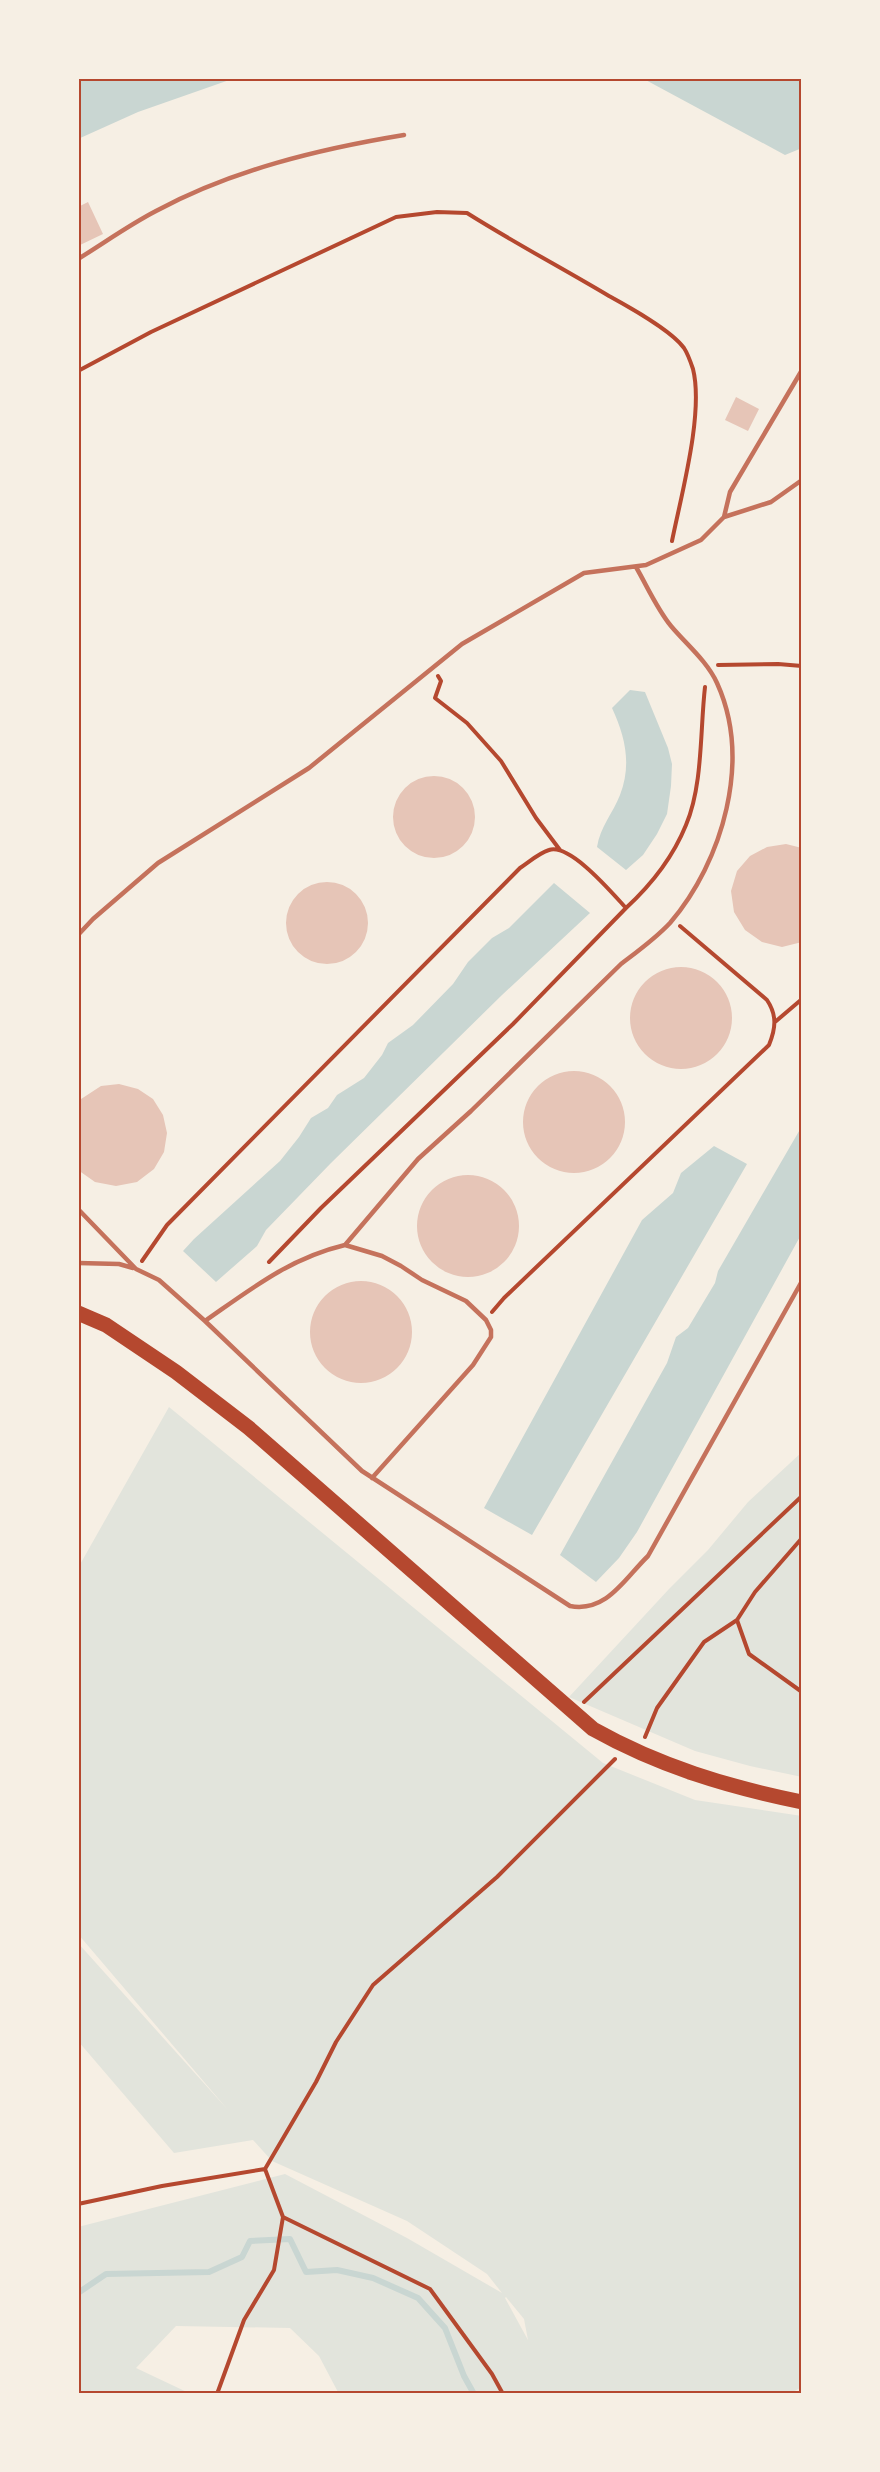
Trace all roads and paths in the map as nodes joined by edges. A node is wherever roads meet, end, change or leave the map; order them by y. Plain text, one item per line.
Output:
1 (404, 135) dead end
2 (78, 259) edge
3 (802, 370) edge
4 (78, 371) edge
5 (802, 480) edge
6 (724, 517) junction
7 (668, 555) junction
8 (636, 567) junction
9 (707, 666) junction
10 (802, 666) edge
11 (433, 668) junction
12 (560, 850) junction
13 (626, 908) junction
14 (672, 920) junction
15 (78, 935) edge
16 (802, 999) edge
17 (775, 1022) junction
18 (78, 1209) edge
19 (345, 1245) junction
20 (78, 1263) edge
21 (136, 1269) junction
22 (263, 1280) junction
23 (802, 1281) edge
24 (78, 1313) edge
25 (486, 1320) junction
26 (205, 1321) junction
27 (372, 1478) junction
28 (802, 1496) edge
29 (802, 1538) edge
30 (737, 1620) junction
31 (802, 1692) edge
32 (573, 1713) junction
33 (632, 1750) junction
34 (802, 1802) edge
35 (265, 2169) junction
36 (78, 2204) edge
37 (283, 2217) junction
38 (217, 2394) edge
39 (503, 2394) edge

1 - 2 lane
3 - 6 lane
4 - 7 path
5 - 6 lane
6 - 7 lane
7 - 8 lane
8 - 9 lane
8 - 11 lane
9 - 10 path
9 - 13 path
9 - 14 lane
11 - 12 path
11 - 15 lane
12 - 13 path
12 - 21 path
13 - 22 path
14 - 17 path
14 - 19 lane
16 - 17 path
17 - 25 path
18 - 21 lane
19 - 22 lane
19 - 25 lane
20 - 21 lane
21 - 26 lane
22 - 26 lane
23 - 27 lane
24 - 32 main road
25 - 27 lane
26 - 27 lane
28 - 32 path
29 - 30 path
30 - 31 path
30 - 33 path
32 - 33 main road
33 - 34 main road
33 - 35 path
35 - 36 path
35 - 37 path
37 - 38 path
37 - 39 path

